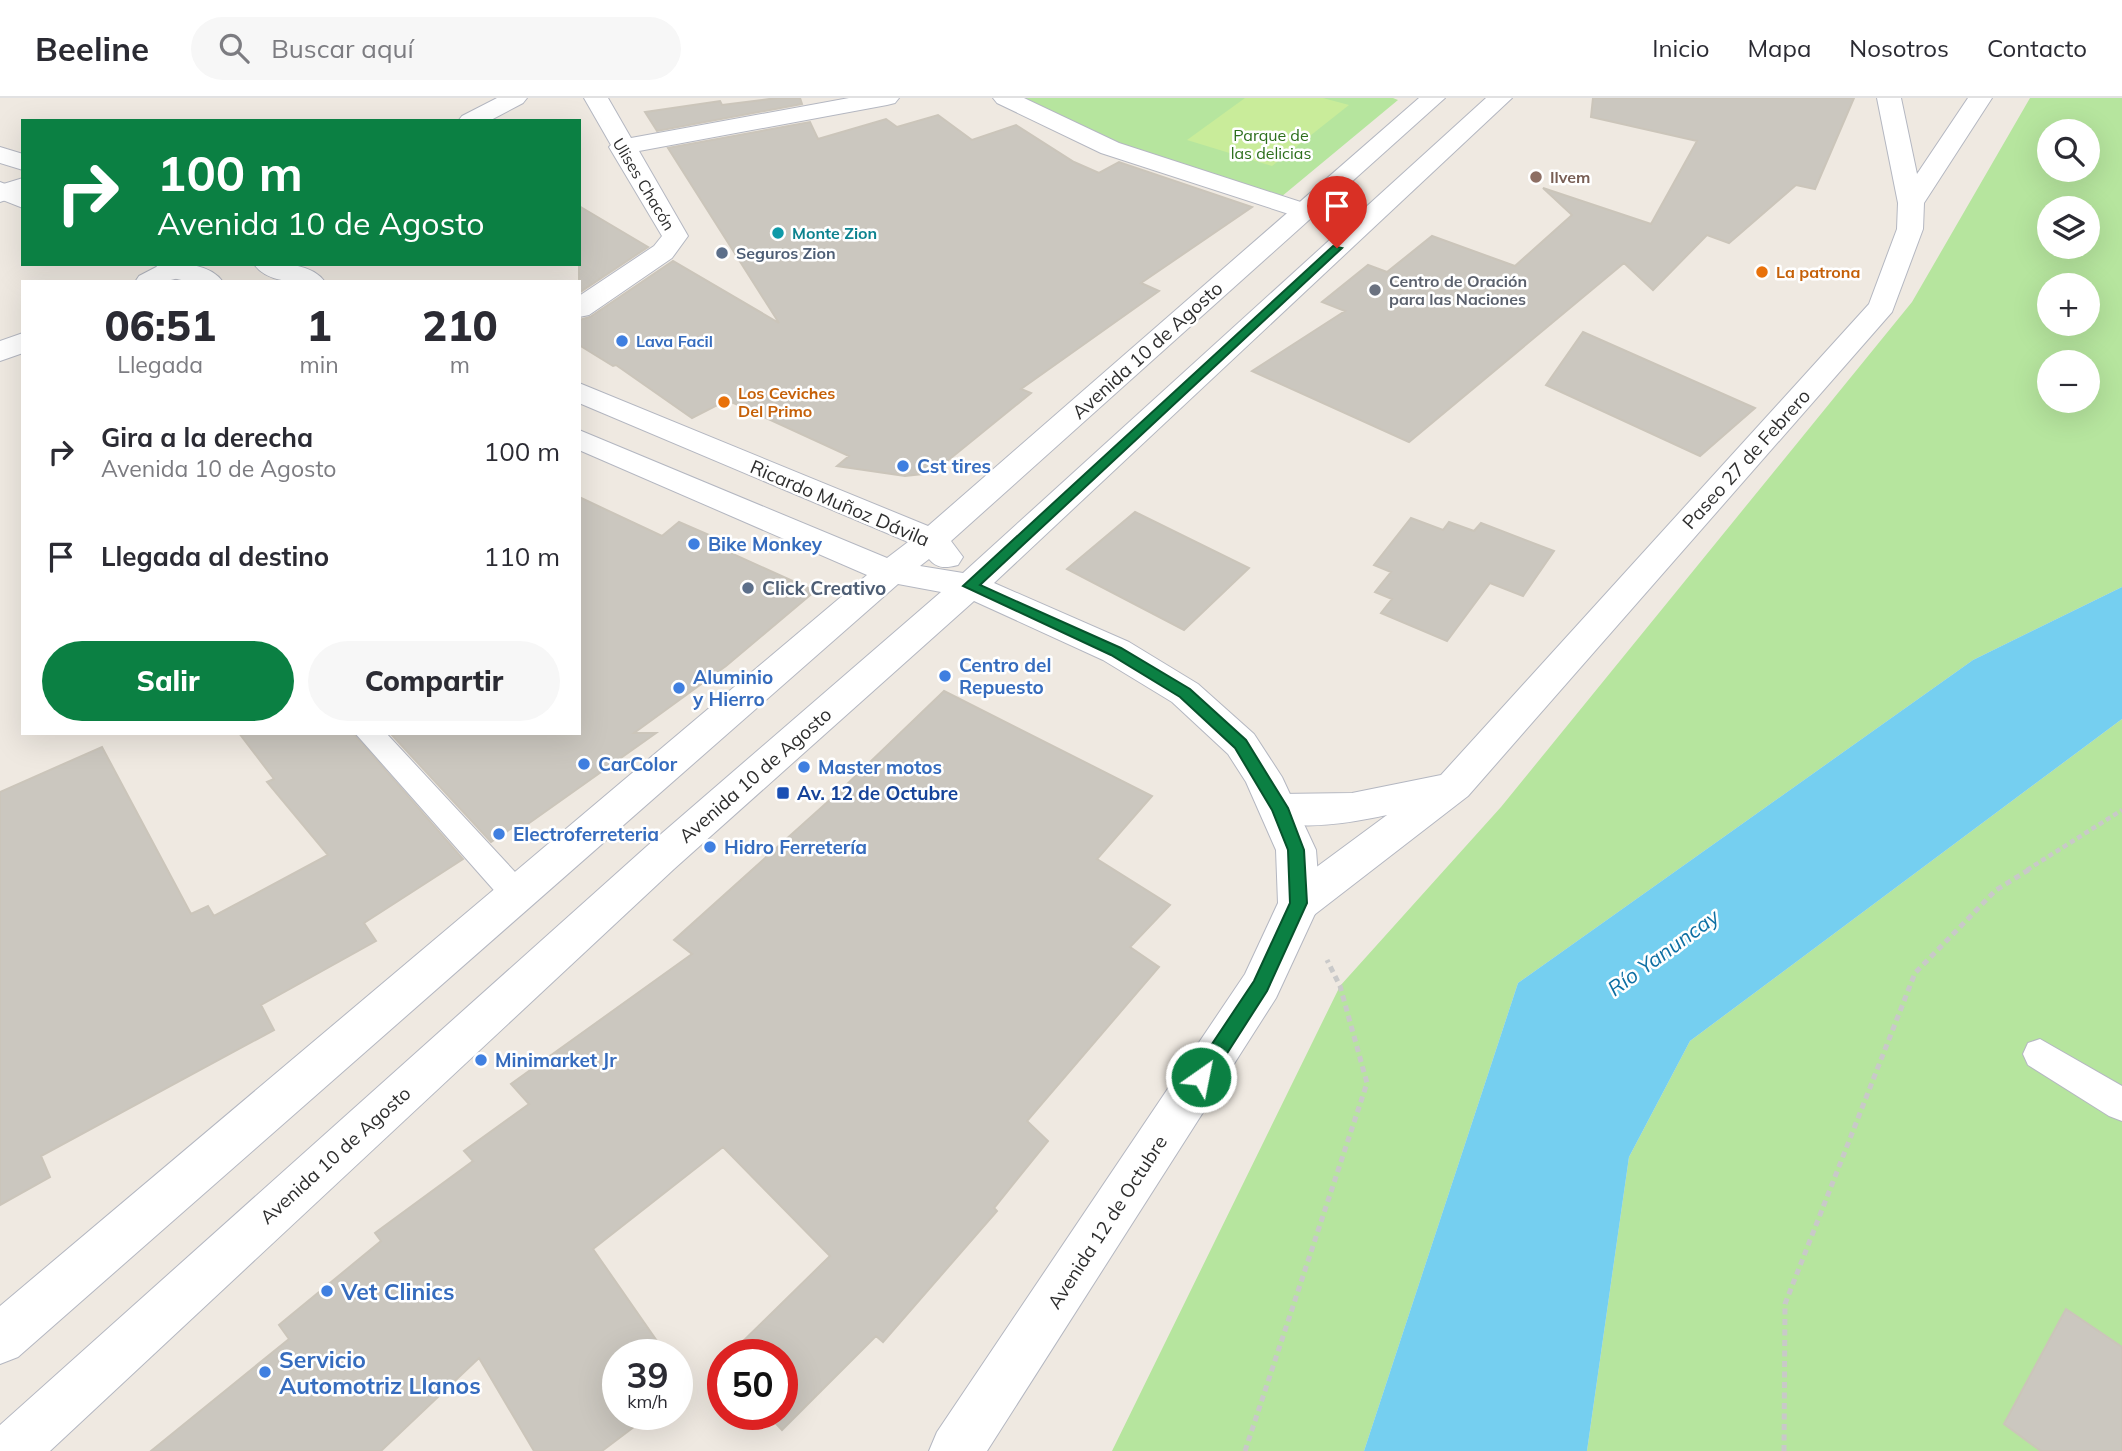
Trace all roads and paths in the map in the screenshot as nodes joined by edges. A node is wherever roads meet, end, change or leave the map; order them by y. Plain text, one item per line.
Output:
1 (515, 98) edge
2 (596, 98) edge
3 (887, 98) edge
4 (1005, 98) edge
5 (1500, 98) edge
6 (1889, 98) edge
7 (1980, 98) edge
8 (1431, 99) edge
9 (474, 119) edge
10 (621, 147) junction
11 (0, 153) edge
12 (21, 162) edge
13 (1911, 203) junction
14 (1304, 211) junction
15 (174, 266) edge
16 (178, 266) edge
17 (272, 266) edge
18 (152, 280) edge
19 (205, 280) edge
20 (306, 280) edge
21 (581, 308) edge
22 (21, 343) edge
23 (0, 352) edge
24 (581, 393) edge
25 (581, 440) edge
26 (932, 540) junction
27 (891, 572) junction
28 (970, 586) junction
29 (371, 735) edge
30 (1454, 786) junction
31 (1279, 808) junction
32 (2122, 810) edge
33 (518, 896) junction
34 (1299, 903) junction
35 (2040, 1054) dead end
36 (2122, 1105) edge
37 (0, 1339) edge
38 (8, 1446) edge
39 (956, 1451) edge
40 (1245, 1451) edge
41 (1784, 1451) edge

1 - 9 main road
2 - 10 main road, Ulises Chacón
3 - 10 main road
4 - 14 main road
5 - 28 main road, Avenida 10 de Agosto
6 - 13 main road
7 - 13 main road, Paseo 27 de Febrero
8 - 14 main road, Avenida 10 de Agosto
10 - 21 main road, Ulises Chacón
11 - 12 main road
13 - 30 main road, Paseo 27 de Febrero
14 - 26 main road, Avenida 10 de Agosto
15 - 18 main road
16 - 19 main road
17 - 20 main road
22 - 23 main road
24 - 26 main road, Ricardo Muñoz Dávila
25 - 27 main road, Ricardo Muñoz Dávila
26 - 27 main road, Avenida 10 de Agosto
26 - 28 main road, Ricardo Muñoz Dávila
27 - 28 main road, Ricardo Muñoz Dávila
27 - 33 main road, Avenida 10 de Agosto
28 - 31 main road, Avenida 12 de Octubre
28 - 38 main road, Avenida 10 de Agosto
29 - 33 lane
30 - 31 main road
30 - 34 main road, Paseo 27 de Febrero
31 - 34 main road, Avenida 12 de Octubre
32 - 41 path
33 - 37 main road, Avenida 10 de Agosto
34 - 39 main road, Avenida 12 de Octubre
34 - 40 path
35 - 36 lane

